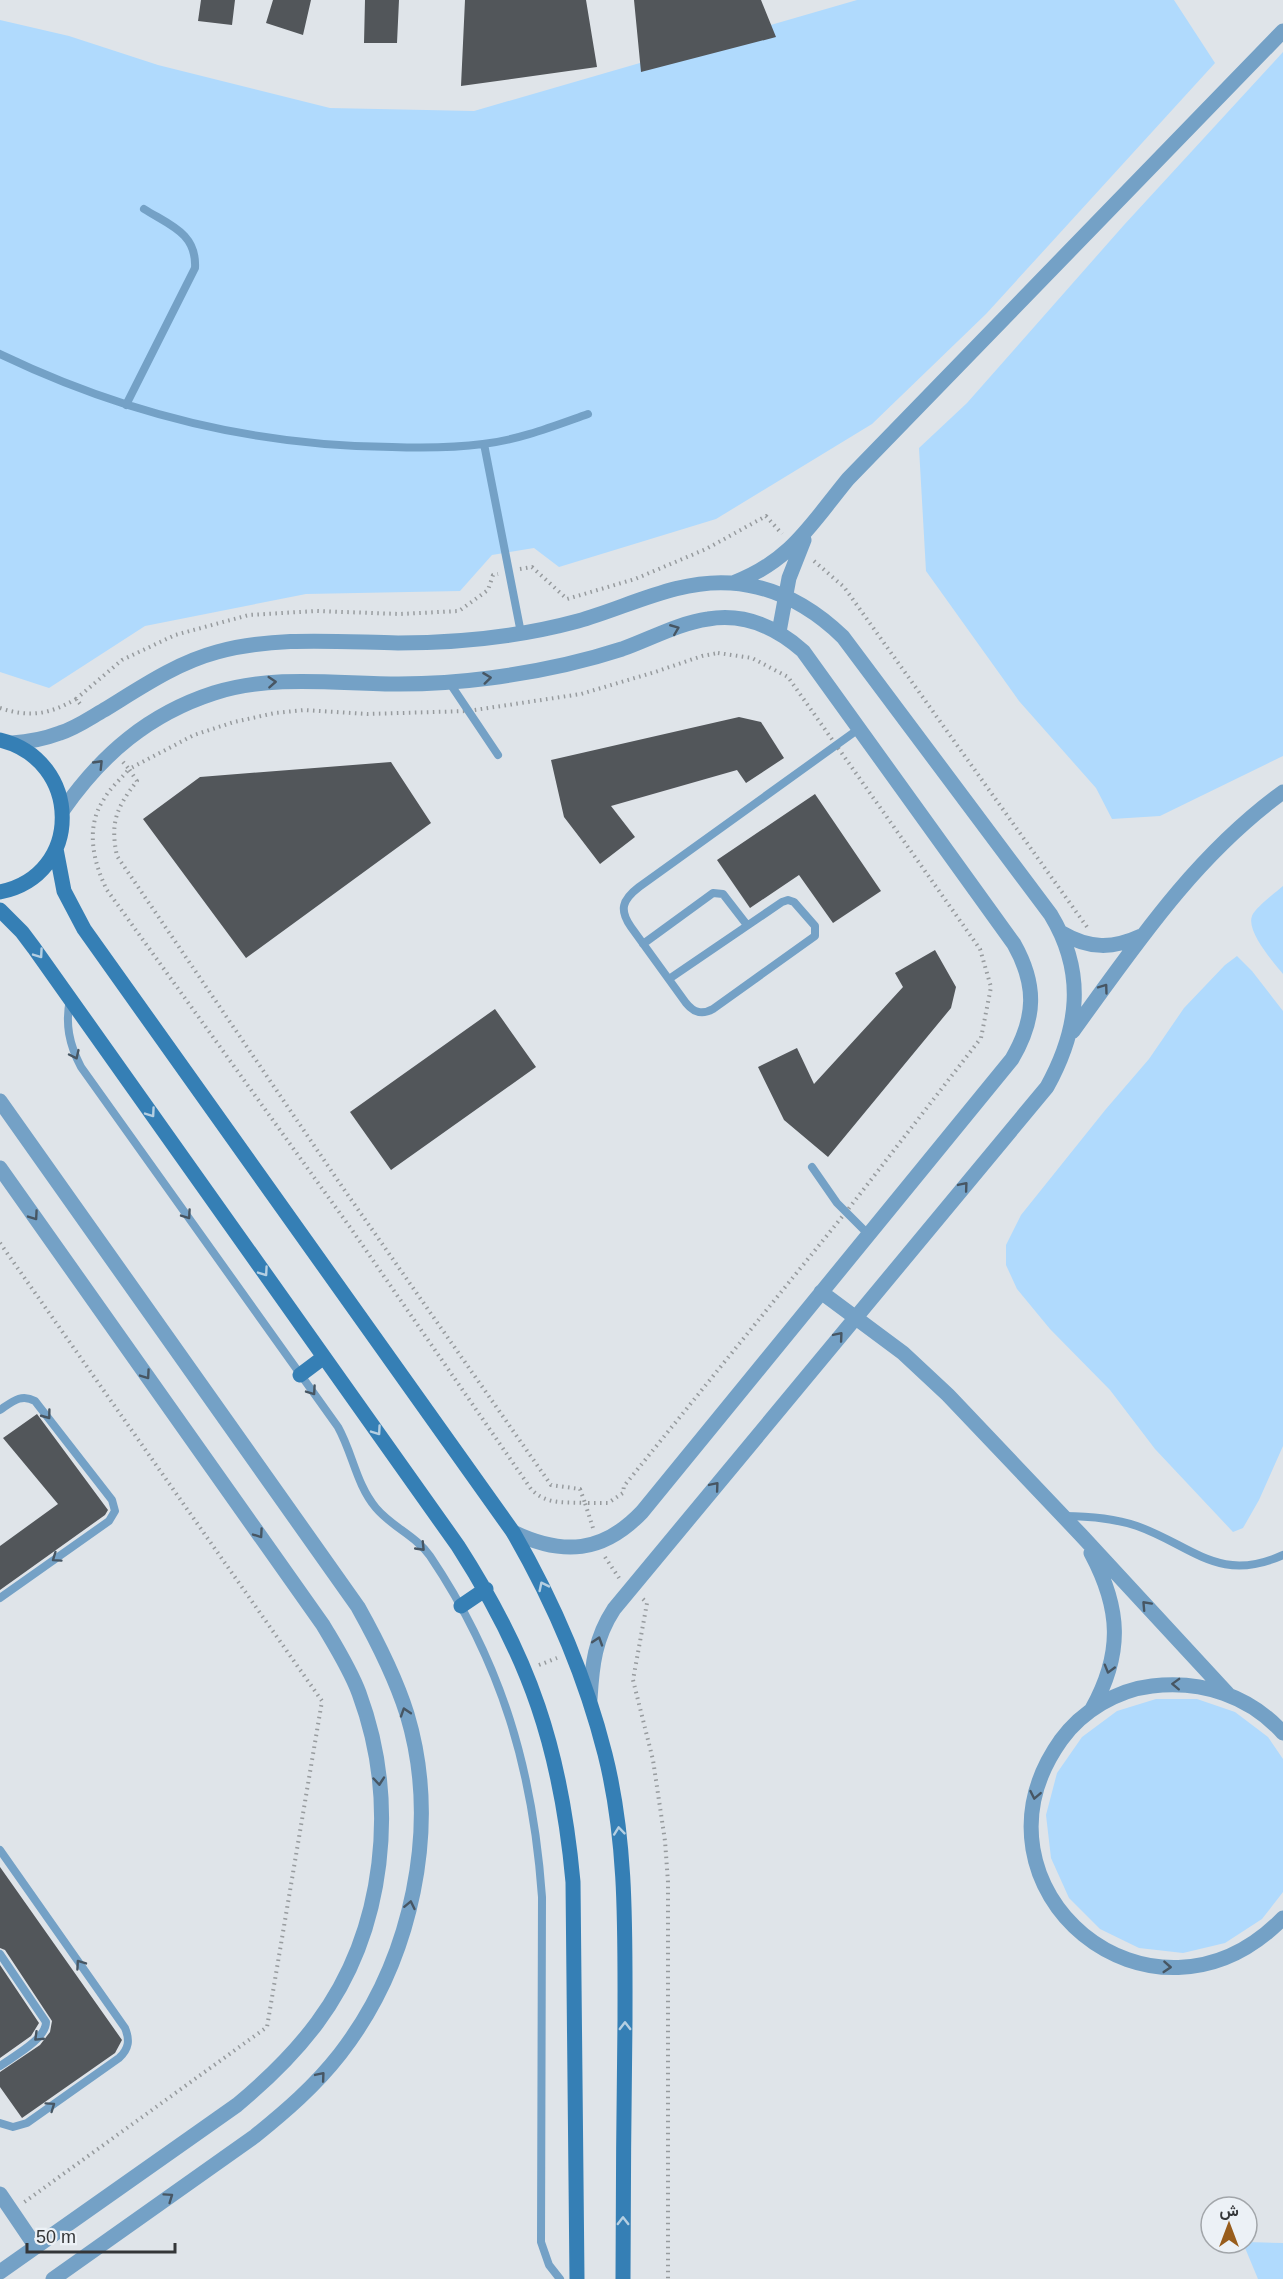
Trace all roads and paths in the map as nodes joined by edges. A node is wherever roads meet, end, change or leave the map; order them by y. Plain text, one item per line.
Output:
1 (1283, 31) edge
2 (144, 209) dead end
3 (0, 354) edge
4 (126, 405) junction
5 (588, 414) dead end
6 (484, 444) junction
7 (796, 548) junction
8 (509, 571) junction
9 (732, 583) junction
10 (785, 596) junction
11 (779, 632) junction
12 (521, 633) junction
13 (448, 682) junction
14 (76, 699) dead end
15 (468, 711) junction
16 (860, 729) junction
17 (6, 742) edge
18 (837, 745) junction
19 (498, 755) dead end
20 (1283, 792) edge
21 (63, 810) junction
22 (56, 849) junction
23 (0, 892) edge
24 (0, 910) edge
25 (747, 925) junction
26 (1062, 933) junction
27 (1141, 936) junction
28 (644, 944) junction
29 (1098, 946) junction
30 (669, 980) junction
31 (70, 998) junction
32 (1069, 1036) junction
33 (0, 1101) edge
34 (812, 1167) dead end
35 (0, 1168) edge
36 (846, 1212) junction
37 (868, 1234) junction
38 (0, 1243) edge
39 (821, 1293) junction
40 (855, 1317) junction
41 (324, 1357) junction
42 (300, 1374) junction
43 (0, 1410) edge
44 (1064, 1516) junction
45 (513, 1532) junction
46 (1081, 1535) junction
47 (1283, 1555) edge
48 (486, 1589) junction
49 (0, 1598) edge
50 (461, 1606) junction
51 (1228, 1694) junction
52 (590, 1699) junction
53 (1092, 1710) junction
54 (1283, 1733) edge
55 (0, 1850) edge
56 (1283, 1918) edge
57 (0, 1954) edge
58 (0, 2066) edge
59 (0, 2123) edge
60 (0, 2194) edge
61 (12, 2211) junction
62 (36, 2247) junction
63 (0, 2272) edge
64 (52, 2279) edge
65 (560, 2279) edge
66 (577, 2279) edge
67 (623, 2279) edge

1 - 7 street
2 - 4 lane
3 - 4 lane
4 - 6 lane
5 - 6 lane
6 - 8 lane
7 - 8 path
7 - 9 street
7 - 10 street
7 - 29 path
8 - 12 lane
8 - 14 path
9 - 10 street
9 - 12 street
10 - 11 street
10 - 26 street
13 -> 11 street
11 - 16 street
12 - 17 street
13 - 15 lane
21 -> 13 street
15 - 18 path
15 - 19 lane
15 - 36 path
16 - 18 lane
16 - 37 street
17 - 21 street
18 - 28 lane
18 - 36 path
20 - 27 street
21 - 22 street
22 - 23 street
22 - 45 street
24 -> 31 street
25 - 28 lane
25 - 30 lane
25 - 30 lane
26 - 29 street
26 - 32 street
27 - 29 street
32 -> 27 street
28 - 30 lane
31 -> 41 street
31 -> 42 lane
40 -> 32 street
64 -> 33 street
34 - 36 lane
35 -> 62 street
36 - 37 lane
37 - 39 street
38 - 61 path
39 - 40 street
39 - 45 street
40 - 44 street
52 -> 40 street
41 - 42 street
41 -> 48 street
42 -> 50 lane
43 -> 49 lane
44 - 46 street
44 - 47 lane
52 -> 45 street
51 -> 46 street
46 -> 53 street
48 - 50 street
48 - 66 street
50 - 65 lane
51 -> 53 street
51 - 54 street
67 -> 52 street
53 -> 56 street
59 -> 55 lane
57 -> 58 lane
60 - 61 street
61 - 62 street
62 - 63 street

